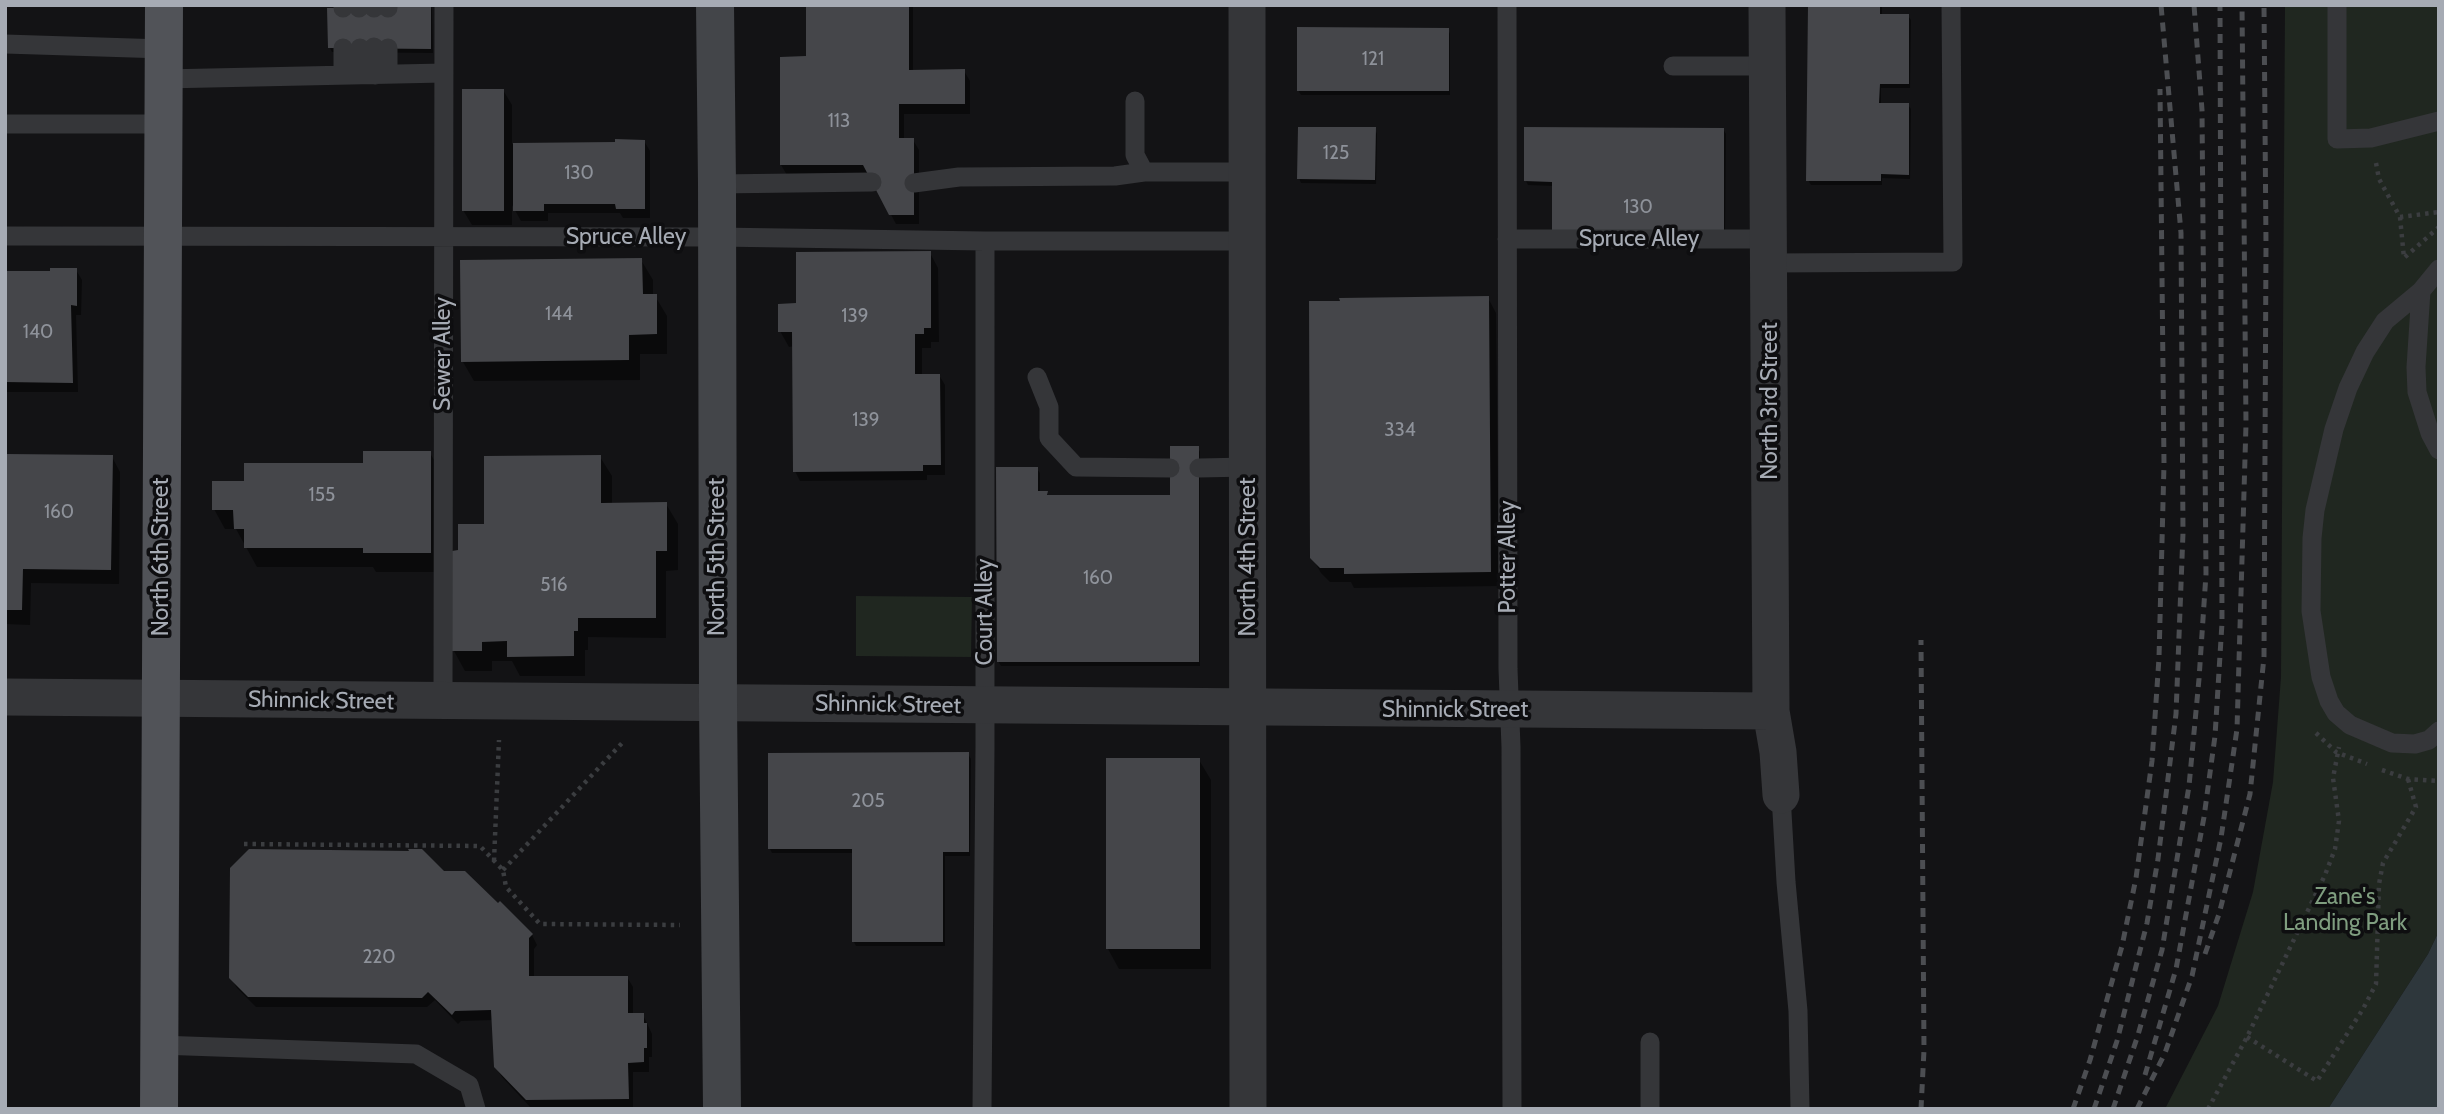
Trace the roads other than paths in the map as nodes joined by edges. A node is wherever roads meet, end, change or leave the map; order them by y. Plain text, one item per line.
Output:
1 (164, 5) edge
2 (444, 5) edge
3 (715, 5) edge
4 (1248, 5) edge
5 (1507, 5) edge
6 (1767, 5) edge
7 (1951, 5) edge
8 (2337, 5) edge
9 (5, 44) edge
10 (163, 64) junction
11 (1673, 66) dead end
12 (1768, 66) junction
13 (444, 73) junction
14 (367, 75) junction
15 (1135, 101) dead end
16 (2439, 121) edge
17 (5, 124) edge
18 (162, 124) junction
19 (1144, 172) junction
20 (1247, 172) junction
21 (872, 182) dead end
22 (914, 183) dead end
23 (717, 184) junction
24 (5, 236) edge
25 (162, 237) junction
26 (717, 237) junction
27 (444, 238) junction
28 (1507, 239) junction
29 (985, 240) junction
30 (1248, 241) junction
31 (1770, 251) junction
32 (2439, 269) edge
33 (2421, 291) junction
34 (1037, 377) dead end
35 (2439, 450) edge
36 (1248, 467) junction
37 (1170, 468) dead end
38 (1199, 468) dead end
39 (5, 698) edge
40 (161, 699) junction
41 (443, 702) junction
42 (718, 703) junction
43 (985, 706) junction
44 (1249, 709) junction
45 (1509, 710) junction
46 (1771, 711) junction
47 (2439, 731) edge
48 (1781, 795) joint
49 (1650, 1042) dead end
50 (159, 1045) junction
51 (159, 1109) edge
52 (476, 1109) edge
53 (722, 1109) edge
54 (982, 1109) edge
55 (1248, 1109) edge
56 (1512, 1109) edge
57 (1650, 1109) edge
58 (1800, 1109) edge

1 - 10 main road, North 6th Street
2 - 13 lane, Sewer Alley
3 - 23 main road, North 5th Street
4 - 20 street, North 4th Street
5 - 28 lane, Potter Alley
6 - 12 street, North 3rd Street
7 - 31 lane, Spruce Alley
8 - 16 lane
9 - 10 lane
10 - 14 lane
10 - 18 main road, North 6th Street
11 - 12 lane
12 - 31 street, North 3rd Street
13 - 14 lane
13 - 27 lane, Sewer Alley
14 - 14 lane
15 - 19 lane
17 - 18 lane
18 - 25 main road, North 6th Street
19 - 20 lane
19 - 22 lane
20 - 30 street, North 4th Street
21 - 23 lane
23 - 26 main road, North 5th Street
24 - 25 lane, Spruce Alley
25 - 27 lane, Spruce Alley
25 - 40 main road, North 6th Street
26 - 27 lane, Spruce Alley
26 - 29 lane, Spruce Alley
26 - 42 main road, North 5th Street
27 - 41 lane, Sewer Alley
28 - 31 lane, Spruce Alley
28 - 45 lane, Potter Alley
29 - 30 lane, Spruce Alley
29 - 43 lane, Court Alley
30 - 36 street, North 4th Street
31 - 46 street, North 3rd Street
32 - 33 lane
33 - 35 lane
33 - 47 lane
34 - 37 lane
36 - 38 lane
36 - 44 street, North 4th Street
39 - 40 street, Shinnick Street
40 - 41 street, Shinnick Street
40 - 50 main road, North 6th Street
41 - 42 street, Shinnick Street
42 - 43 street, Shinnick Street
42 - 53 main road, North 5th Street
43 - 44 street, Shinnick Street
43 - 54 lane, Court Alley
44 - 45 street, Shinnick Street
44 - 55 street, North 4th Street
45 - 46 street, Shinnick Street
45 - 56 lane, Potter Alley
46 - 48 street, North 3rd Street
48 - 58 lane
49 - 57 lane
50 - 51 main road, North 6th Street
50 - 52 lane

